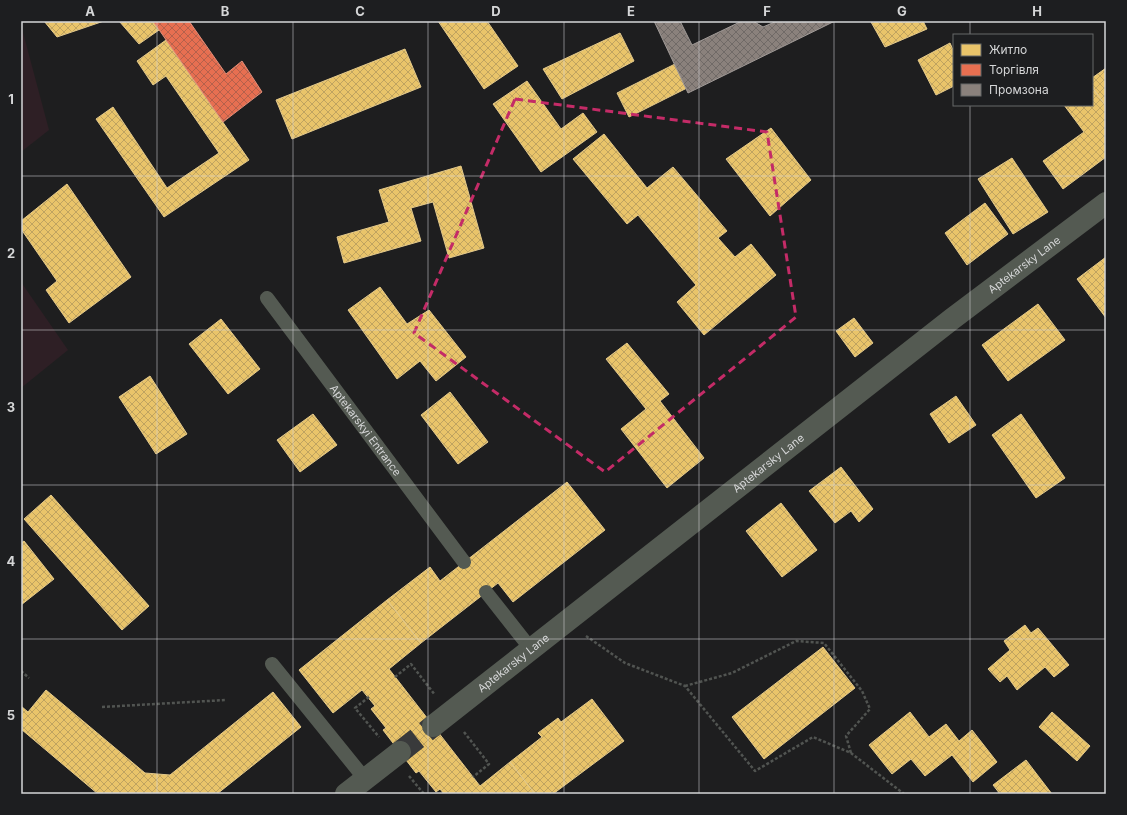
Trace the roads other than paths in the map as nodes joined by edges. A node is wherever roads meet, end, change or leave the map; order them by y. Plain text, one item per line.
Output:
1 (1106, 203) edge
2 (267, 298) dead end
3 (464, 562) dead end
4 (486, 592) dead end
5 (531, 649) junction
6 (272, 664) dead end
7 (433, 726) tunnel mouth
8 (400, 752) tunnel mouth
9 (365, 780) junction
10 (346, 794) edge

1 - 5 street, Aptekarsky Lane
2 - 3 lane, Aptekarskyi Entrance
4 - 5 lane
5 - 7 street, Aptekarsky Lane
6 - 9 lane
8 - 9 street
9 - 10 street

